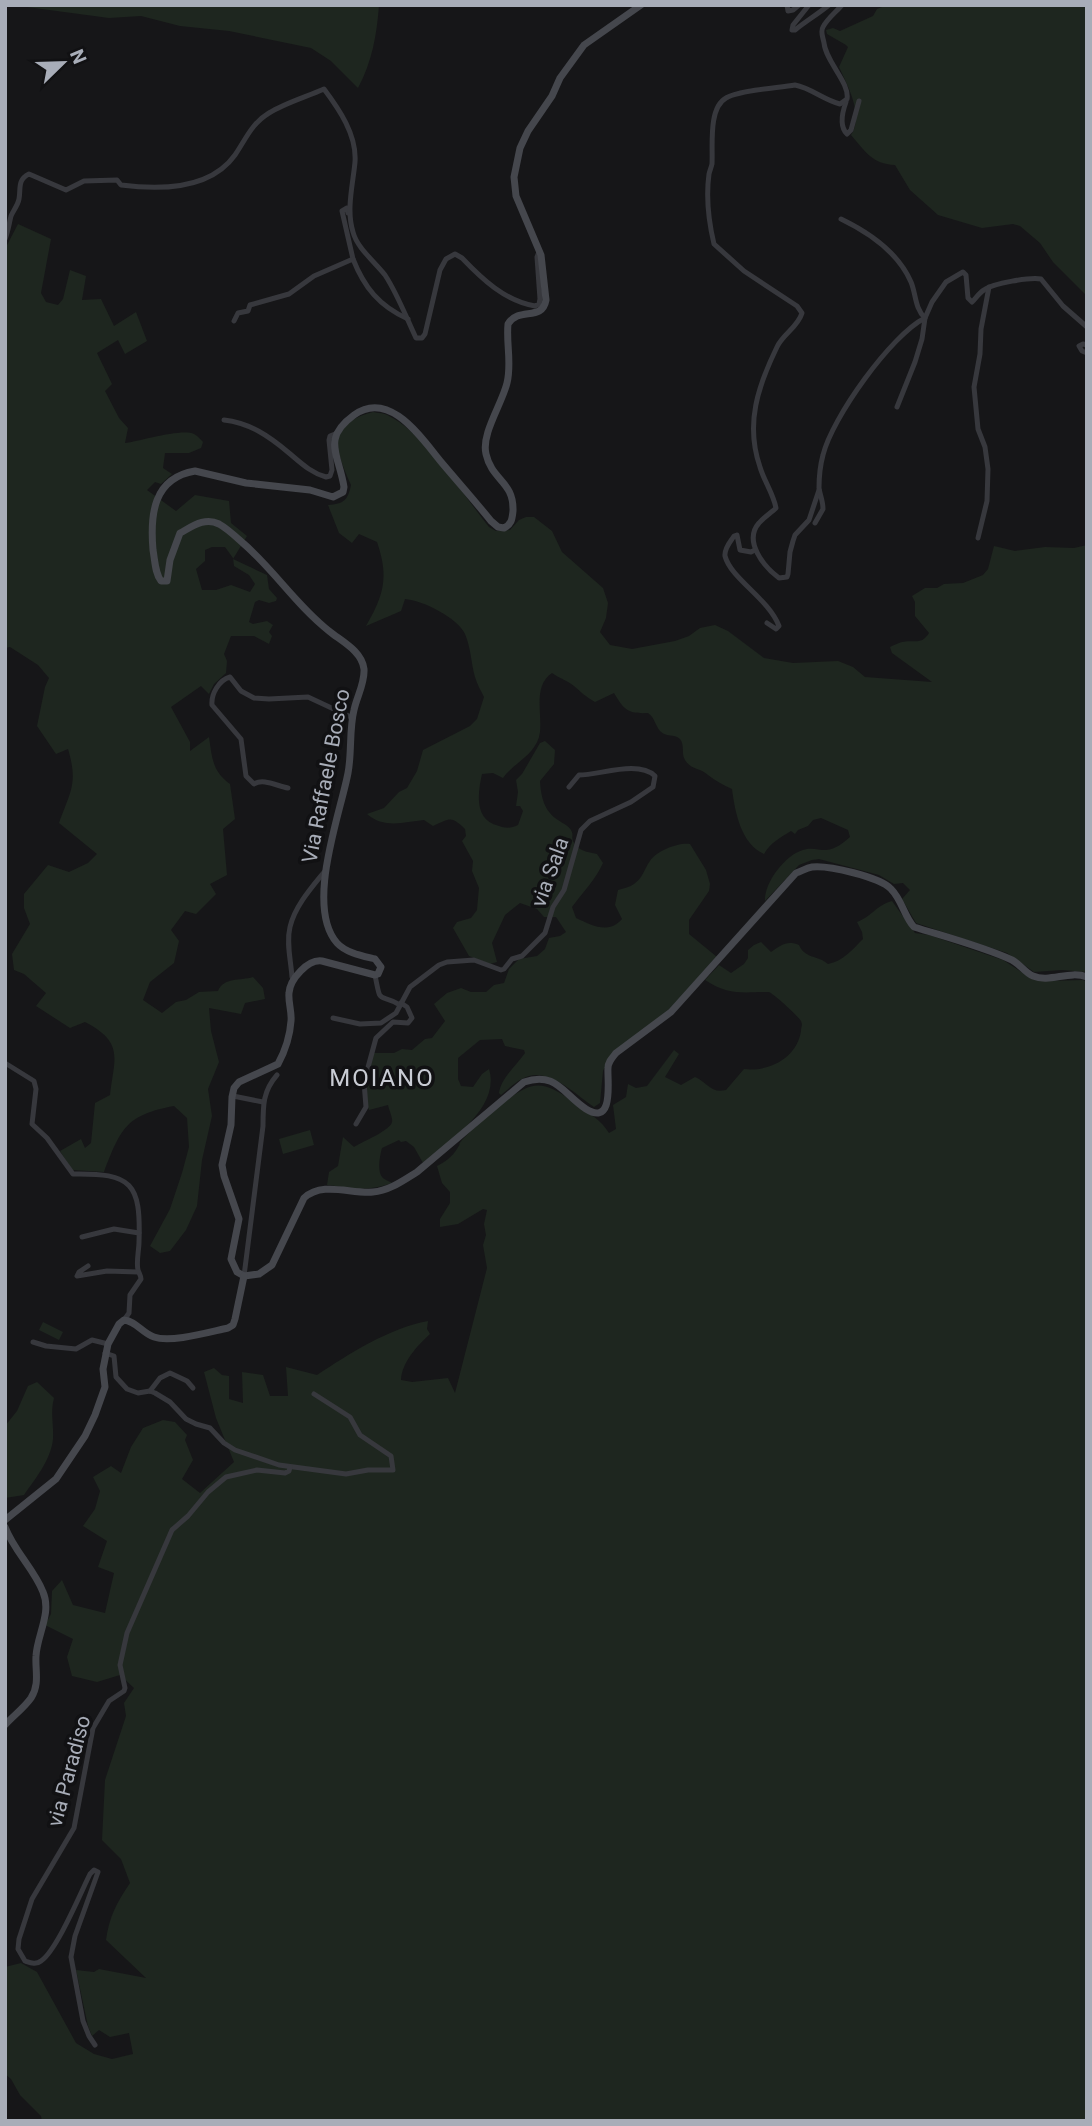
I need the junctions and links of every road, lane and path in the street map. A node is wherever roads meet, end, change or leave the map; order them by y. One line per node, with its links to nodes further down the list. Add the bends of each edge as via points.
1 (641, 5): 12 (street, via 584,45 520,148 514,177 516,196)
2 (787, 5): 3 (street, via 788,10)
3 (799, 5)
4 (809, 5): 5 (street, via 792,30)
5 (828, 5)
6 (842, 5): 7 (street, via 821,34)
7 (847, 99): 8 (street, via 842,111 842,128 847,134); 27 (street, via 839,104 795,85 739,93 723,100 712,128 709,197 714,244 803,313 777,345 755,400 754,448 776,508 754,531)
8 (859, 101)
9 (841, 219): 15 (street, via 869,233 899,263)
10 (352, 226): 11 (street, via 353,143 324,89 269,113 247,132 223,169 199,180 148,189 121,185 117,180 84,181 66,190 26,175); 13 (street, via 344,209); 16 (street)
11 (5, 239)
12 (540, 252): 16 (street, via 539,304 505,296 455,254 440,270 424,337 416,338); 23 (street, via 545,307 517,314 508,324 510,369 486,436 486,456 512,493 509,525 495,524 418,432 398,415 386,409 365,409)
13 (353, 259): 16 (street, via 361,279 384,306); 17 (street, via 314,276 289,294 250,305)
14 (989, 287): 15 (street, via 972,302 966,275 960,273 938,291); 18 (street, via 1041,279); 26 (street, via 974,387 988,469 987,501)
15 (925, 318): 21 (street, via 915,362); 24 (street, via 891,347 846,407 827,442)
16 (408, 319)
17 (234, 321)
18 (1087, 327)
19 (1087, 345): 20 (street, via 1079,346)
20 (1087, 353)
21 (897, 407)
22 (224, 421): 23 (street, via 254,427 309,470 326,477 332,470 330,436)
23 (335, 434): 29 (street, Via Raffaele Bosco, via 344,486 338,495 188,473 158,496 151,527 156,572 162,581 169,576 180,533 202,522 220,524 258,556 363,663)
24 (819, 490): 25 (street, via 823,509); 27 (street, via 809,520 795,535 787,577 771,572)
25 (815, 523)
26 (978, 538)
27 (755, 550): 28 (street, via 740,550 737,535 725,555 779,626 776,629)
28 (767, 623)
29 (353, 718): 31 (street, via 308,697 254,698 230,677 223,679 212,696 212,705 241,739 248,779 254,785 263,781); 32 (street, Via Raffaele Bosco, via 348,772)
30 (569, 786): 36 (street, via Sala, via 579,775 606,771 640,769 656,776 653,787 590,821 582,830 565,890 553,907 545,933 522,956 501,970 474,960 439,965 410,987)
31 (288, 788)
32 (325, 871): 33 (street, Via Raffaele Bosco, via 326,914 334,938 344,948 375,959 381,967); 34 (street, via 290,927)
33 (374, 975): 36 (street, via 381,998); 40 (street, via 322,961 309,963 291,984 289,1036 278,1064 239,1082)
34 (292, 977)
35 (1087, 977): 47 (street, via 1034,977 1000,955 914,927 891,889 882,883 829,868 805,869 796,873 671,1012 610,1060 609,1094 601,1111 587,1110 544,1079 524,1083 404,1181 374,1192 310,1192 272,1265 259,1275)
36 (401, 1004): 37 (street, via 381,1023); 42 (street, via 412,1018 408,1023 393,1022 376,1038 364,1082 366,1108)
37 (333, 1018)
38 (5, 1063): 43 (street, via 34,1081 32,1124 73,1174 108,1175 130,1185 138,1200)
39 (277, 1075): 41 (street)
40 (233, 1096): 41 (street); 47 (street, via 222,1165 239,1225 231,1259)
41 (263, 1102): 47 (street)
42 (356, 1124)
43 (139, 1233): 44 (street, via 114,1229); 46 (street)
44 (82, 1237)
45 (88, 1266): 46 (street, via 78,1276)
46 (138, 1272): 48 (street, via 141,1279 130,1295)
47 (244, 1276): 48 (street, via 235,1320 228,1328 168,1339 151,1336)
48 (124, 1320): 50 (street)
49 (33, 1342): 50 (street, via 76,1349 92,1340)
50 (108, 1344): 51 (street)
51 (105, 1353): 53 (street, via 114,1356 116,1377 127,1389 143,1394); 56 (street, via 105,1387 85,1436 56,1479)
52 (193, 1388): 53 (street, via 170,1373)
53 (150, 1391): 55 (street, via 170,1402 186,1419 210,1428 230,1448)
54 (314, 1394): 55 (street, via 350,1417 360,1435 391,1455 393,1470 346,1474)
55 (290, 1467): 59 (street, via Paradiso, via 285,1473 257,1470 226,1477 172,1530 127,1633 120,1665 124,1691 109,1701 93,1728 74,1828 30,1904 18,1949 25,1961 36,1964 55,1943 90,1874 98,1872 71,1957 83,2021)
56 (5, 1520)
57 (5, 1527): 58 (street, via 43,1590 46,1611 36,1652 34,1691)
58 (5, 1725)
59 (95, 2045)

